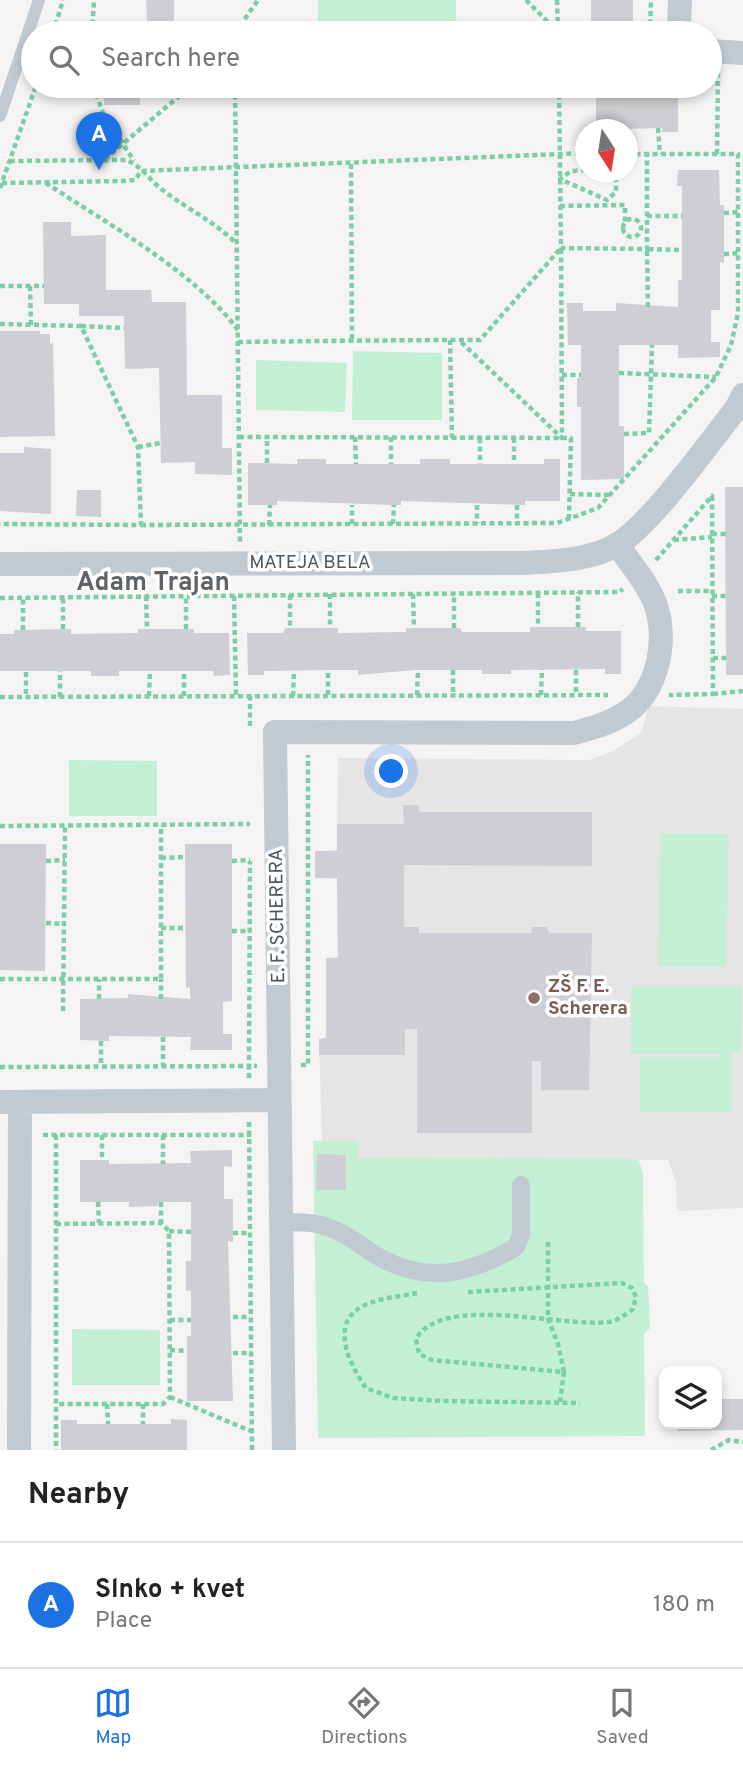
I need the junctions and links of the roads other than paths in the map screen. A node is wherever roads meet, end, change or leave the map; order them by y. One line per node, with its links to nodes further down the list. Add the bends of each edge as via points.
1 (39, 0): 3 (lane)
2 (680, 0): 4 (street)
3 (32, 21)
4 (679, 21)
5 (722, 52): 6 (street)
6 (743, 53)
7 (21, 54): 8 (lane)
8 (0, 116)
9 (743, 395): 10 (street, MATEJA BELA, via 736,410 642,522)
10 (617, 544): 11 (street, MATEJA BELA, via 561,561); 12 (street, E. F. SCHERERA, via 655,601 662,631 660,656 645,695 627,713 574,733 275,733)
11 (0, 564)
12 (279, 1100): 13 (street); 15 (street, E. F. SCHERERA)
13 (10, 1102): 16 (street, via 20,1135)
14 (521, 1185): 15 (street, via 522,1234 516,1247 466,1272 408,1269 321,1224)
15 (281, 1222): 17 (street, E. F. SCHERERA)
16 (19, 1450)
17 (284, 1450)

